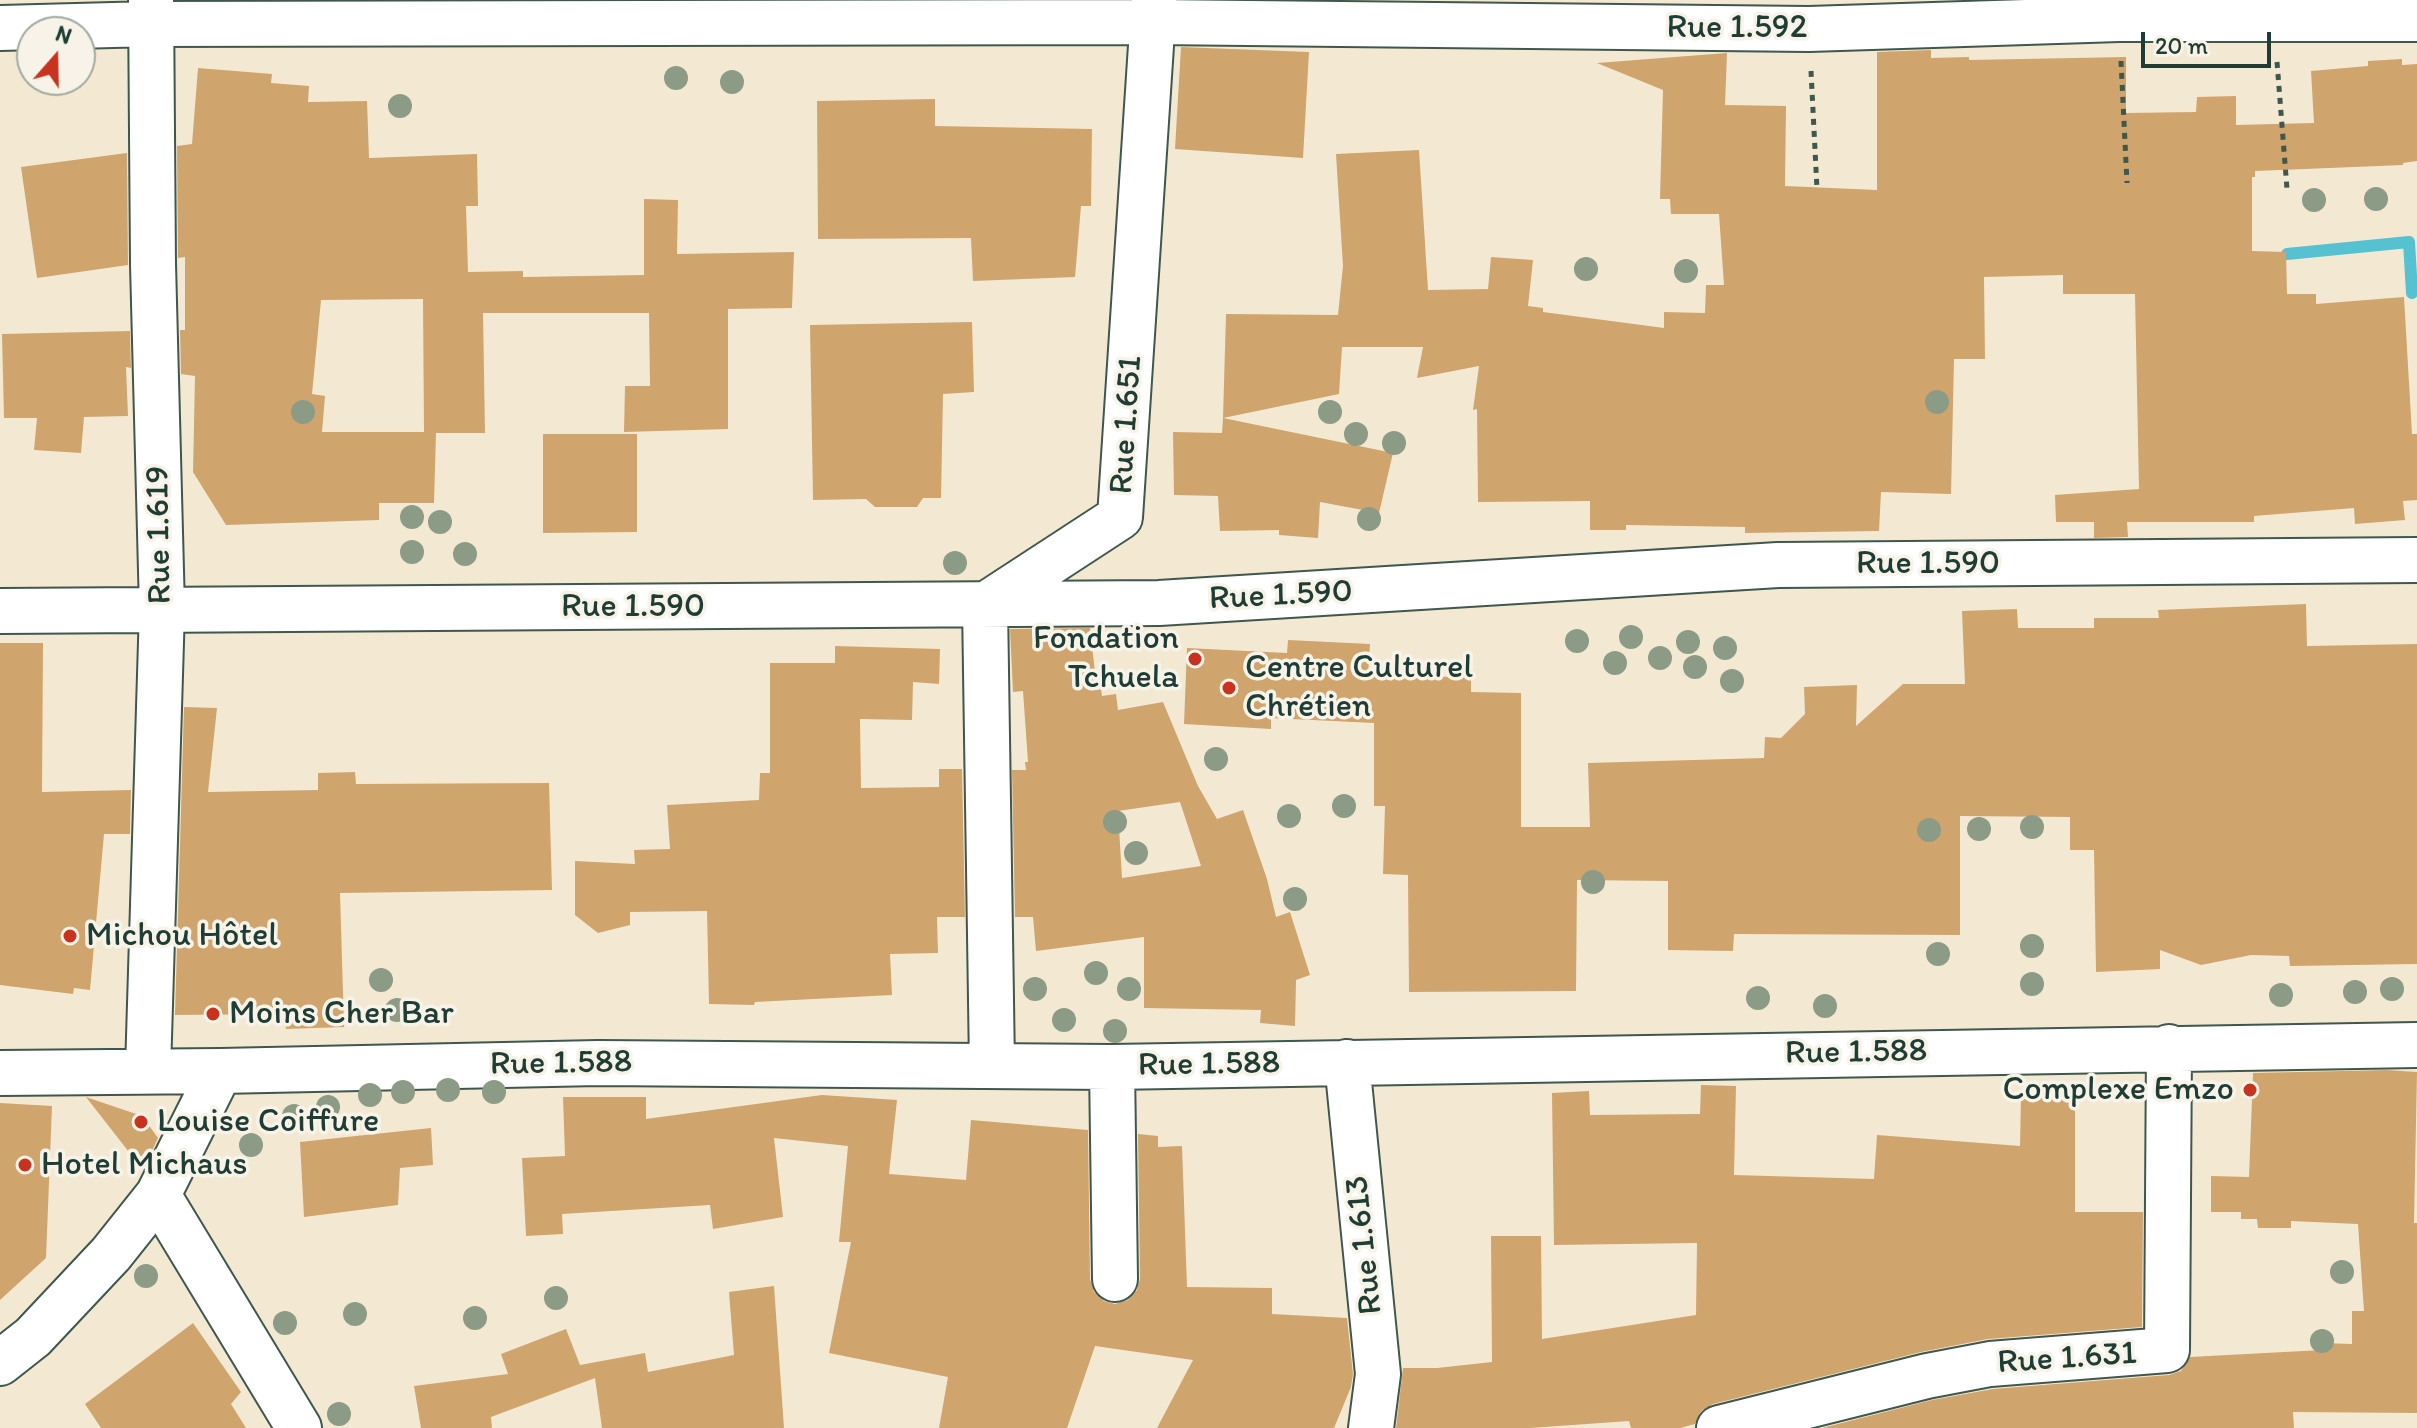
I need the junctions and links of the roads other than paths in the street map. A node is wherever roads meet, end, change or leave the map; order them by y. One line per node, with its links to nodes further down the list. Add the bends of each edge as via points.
1 (1154, 11): 2 (street, Rue 1.592); 3 (street, Rue 1.592, via 1809,29 2119,19); 6 (street, Rue 1.651, via 1120,517)
2 (151, 12): 4 (street, Rue 1.592); 7 (street, Rue 1.619)
3 (2417, 19)
4 (0, 28)
5 (2417, 560): 6 (street, Rue 1.590, via 1778,565 1159,603)
6 (985, 605): 7 (street, Rue 1.590); 12 (street)
7 (162, 609): 8 (street, Rue 1.590); 14 (street, Rue 1.619)
8 (0, 611)
9 (2417, 1045): 10 (street, Rue 1.588)
10 (2169, 1047): 11 (street, Rue 1.588); 22 (street, Rue 1.631, via 2167,1350 1990,1364)
11 (1347, 1062): 13 (street, Rue 1.588); 21 (street, Rue 1.613, via 1378,1374)
12 (992, 1066): 13 (street, Rue 1.588); 15 (street, Rue 1.588, via 598,1063)
13 (1112, 1067): 18 (street)
14 (148, 1070): 15 (street, Rue 1.588); 16 (street, Rue 1.588)
15 (220, 1071): 17 (street)
16 (0, 1073)
17 (158, 1195): 19 (street, via 33,1337); 20 (street)
18 (1115, 1279)
19 (0, 1363)
20 (299, 1428)
21 (1371, 1428)
22 (1719, 1428)

